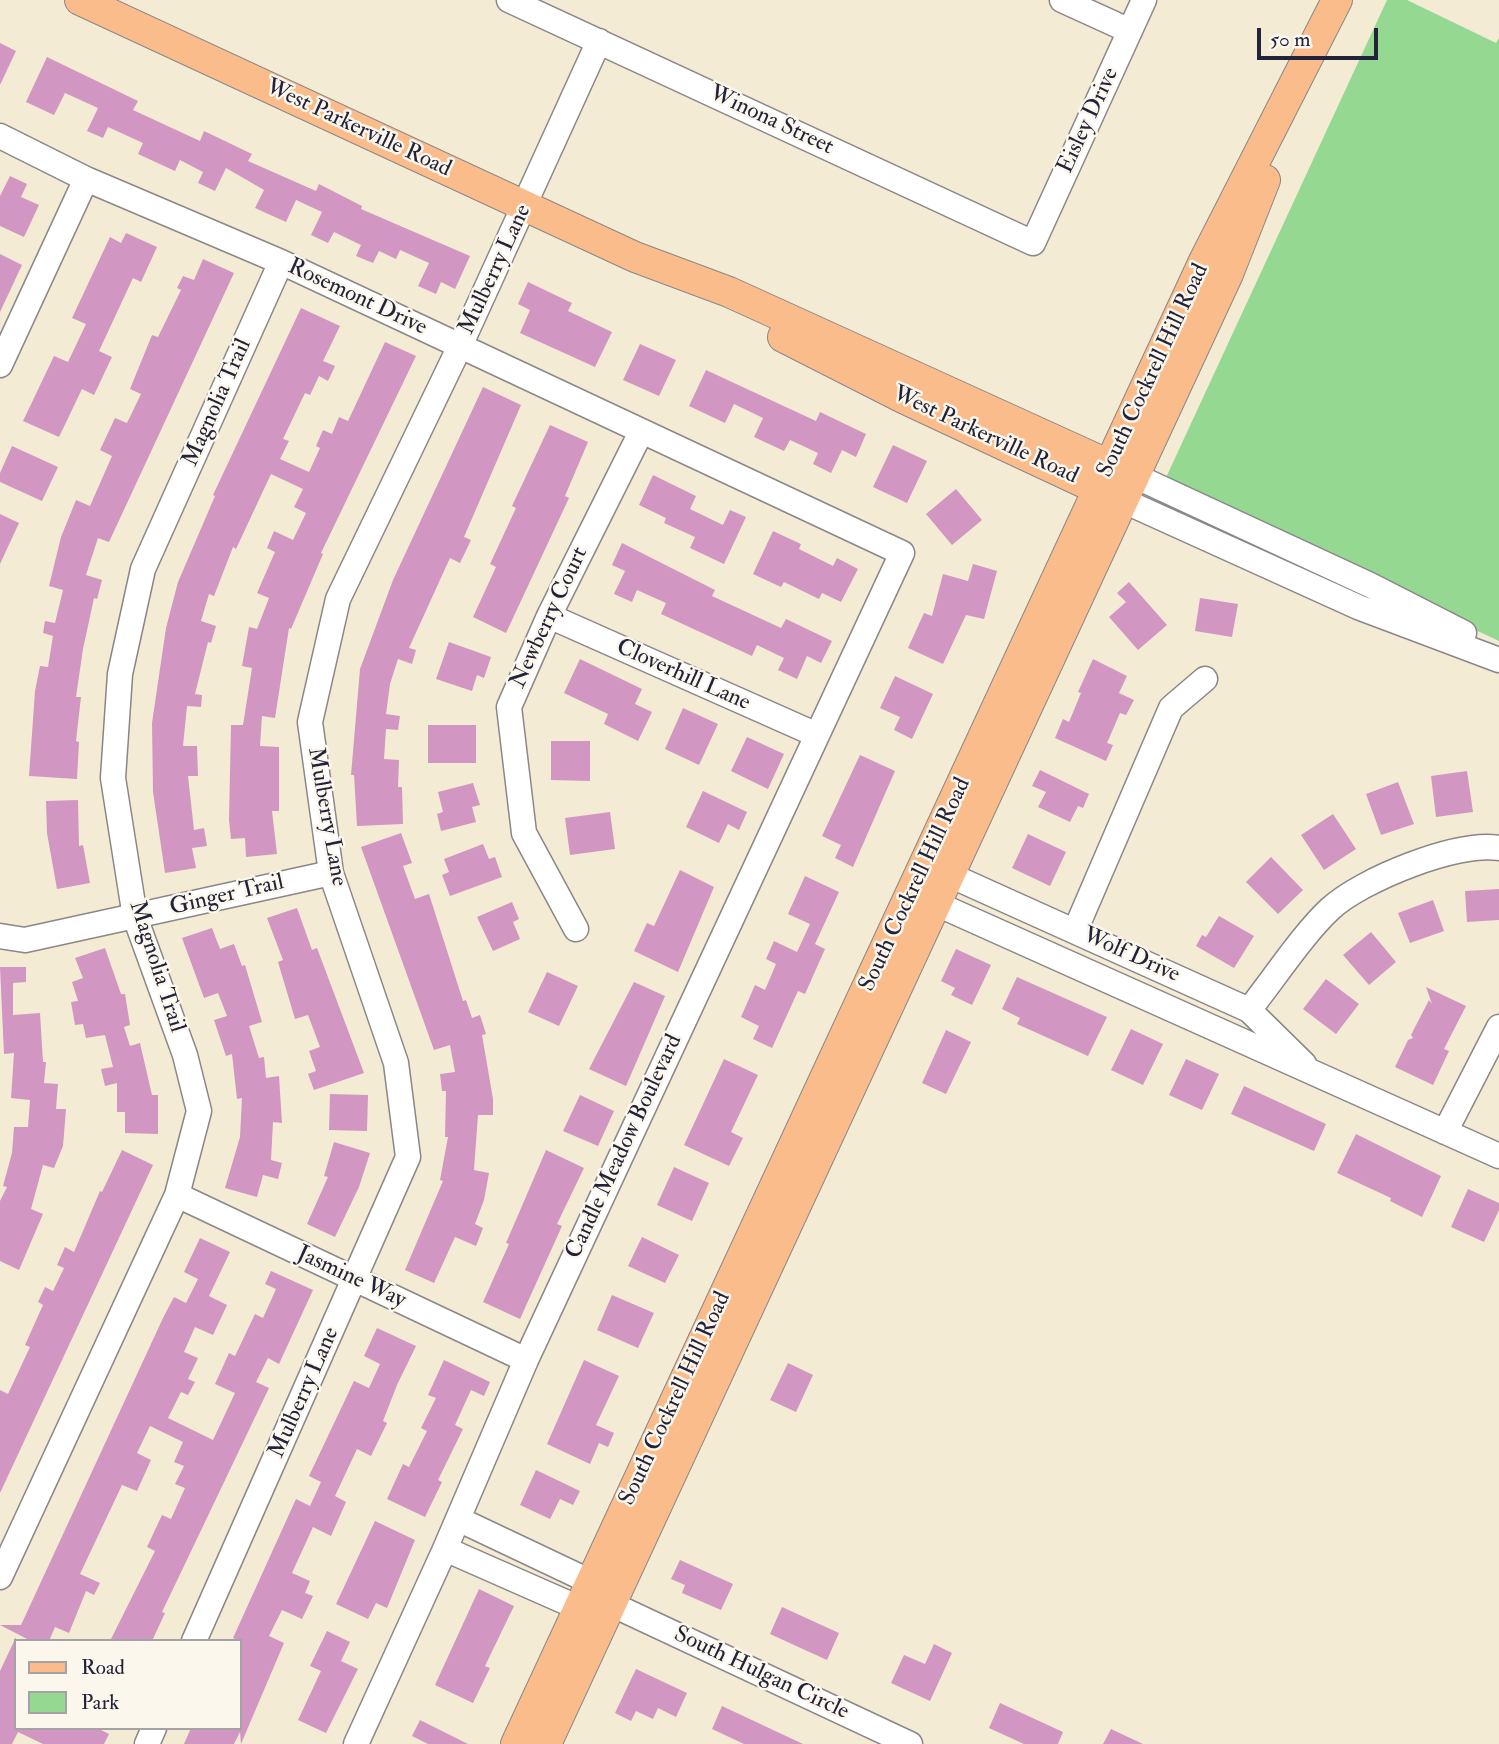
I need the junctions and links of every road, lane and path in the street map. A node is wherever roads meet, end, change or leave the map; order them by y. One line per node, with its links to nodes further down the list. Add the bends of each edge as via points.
1 (80, 0): 10 (main road, West Parkerville Road)
2 (509, 0): 7 (street, Winona Street)
3 (1062, 0): 6 (street)
4 (1144, 0): 6 (street, Eisley Drive)
5 (1337, 0): 16 (main road, South Cockrell Hill Road, via 1204,261)
6 (1130, 31): 11 (street, Eisley Drive)
7 (599, 41): 10 (street, Mulberry Lane); 11 (street, Winona Street)
8 (0, 136): 9 (street, Rosemont Drive)
9 (86, 179): 12 (street, Rosemont Drive); 14 (street)
10 (525, 206): 13 (street, Mulberry Lane); 16 (main road, West Parkerville Road, via 635,257 903,398)
11 (1033, 243)
12 (281, 262): 13 (street, Rosemont Drive); 27 (street, Magnolia Trail, via 143,569 120,674 113,778)
13 (460, 346): 15 (street, Rosemont Drive); 25 (street, Mulberry Lane, via 338,599 310,722)
14 (1, 362)
15 (641, 432): 17 (street, Rosemont Drive); 18 (street, Newberry Court)
16 (1117, 483): 19 (street, West Parkerville Road, via 1370,585); 20 (street, West Parkerville Road, via 1358,607); 24 (main road, South Cockrell Hill Road)
17 (902, 553): 22 (street, Candle Meadow Boulevard)
18 (549, 616): 22 (street, Cloverhill Lane); 28 (street, Newberry Court, via 509,707 524,833)
19 (1499, 650)
20 (1499, 660)
21 (1205, 679): 29 (street, via 1171,708)
22 (817, 735): 39 (street, Candle Meadow Boulevard)
23 (1499, 848): 31 (street, via 1453,853 1408,867 1331,909)
24 (938, 870): 26 (main road, South Cockrell Hill Road); 29 (street, Wolf Drive)
25 (331, 873): 27 (street, Ginger Trail); 38 (street, Mulberry Lane, via 396,1063 408,1157)
26 (924, 898): 33 (street, Wolf Drive); 37 (main road, South Cockrell Hill Road)
27 (135, 917): 30 (street, Ginger Trail, via 25,940); 36 (street, Magnolia Trail, via 185,1055 199,1111)
28 (576, 929)
29 (1075, 931): 31 (street, Wolf Drive)
30 (0, 936)
31 (1249, 1010): 33 (street, Wolf Drive)
32 (1499, 1027): 34 (street)
33 (1317, 1076): 34 (street, Wolf Drive)
34 (1445, 1132): 35 (street, Wolf Drive)
35 (1499, 1156)
36 (177, 1195): 38 (street, Jasmine Way); 42 (street, Magnolia Trail)
37 (775, 1218): 43 (main road, South Cockrell Hill Road); 44 (main road, South Cockrell Hill Road)
38 (356, 1280): 39 (street, Jasmine Way); 45 (street, Mulberry Lane)
39 (526, 1360): 40 (street, Candle Meadow Boulevard)
40 (458, 1519): 41 (street, Candle Meadow Boulevard); 43 (street)
41 (445, 1549): 43 (street); 46 (street, Candle Meadow Boulevard)
42 (0, 1577)
43 (585, 1595): 44 (street); 47 (main road, South Cockrell Hill Road)
44 (611, 1604): 48 (main road, South Cockrell Hill Road); 49 (street, South Hulgan Circle)
45 (195, 1639)
46 (356, 1744)
47 (516, 1744)
48 (547, 1744)
49 (910, 1744)

